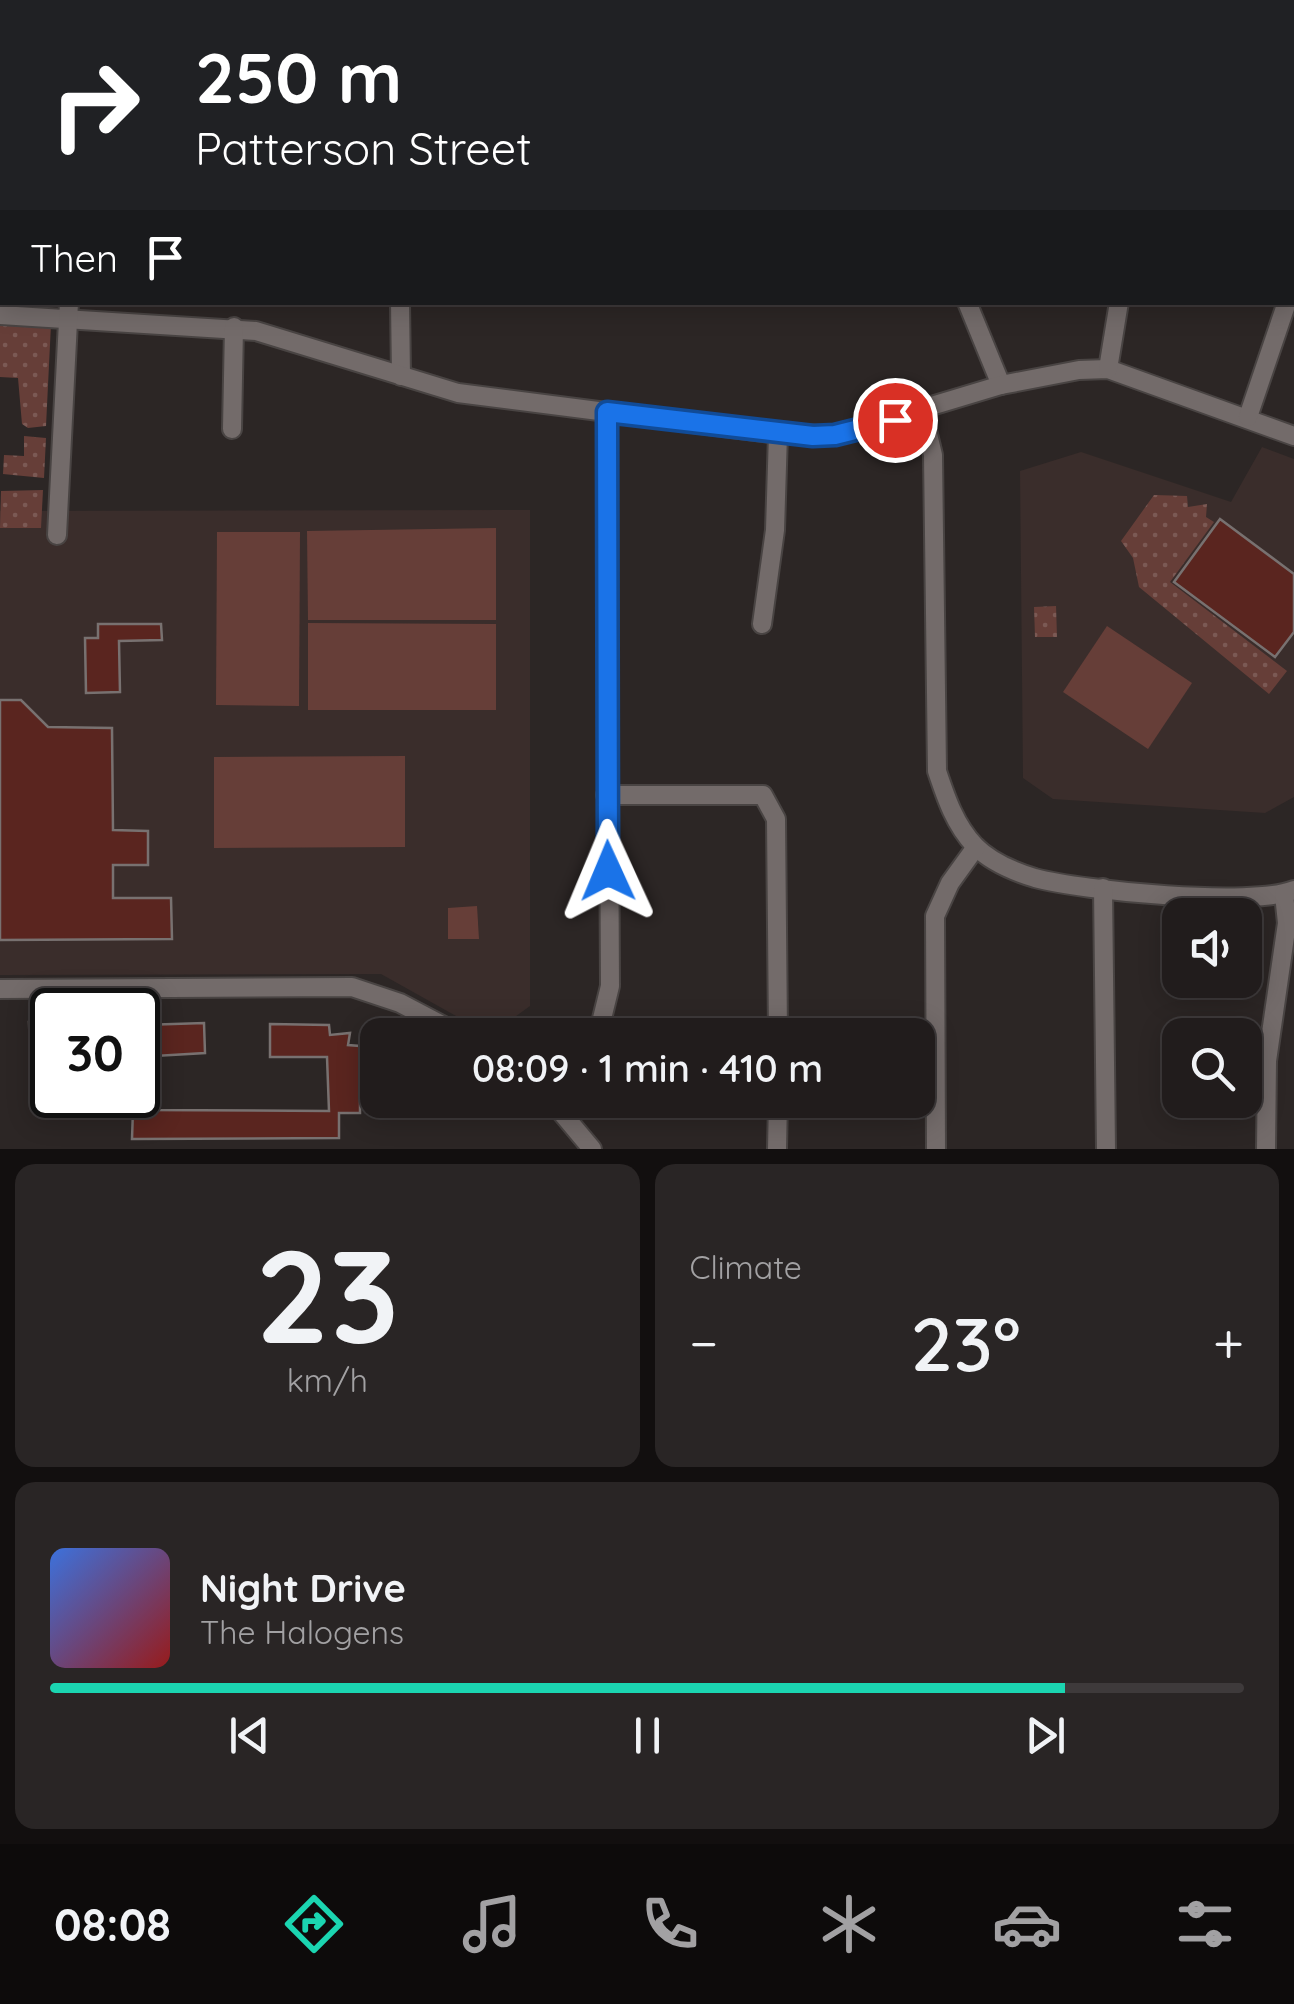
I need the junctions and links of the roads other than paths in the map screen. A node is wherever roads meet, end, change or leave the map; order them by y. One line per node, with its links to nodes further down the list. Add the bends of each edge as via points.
1 (400, 305): 9 (street)
2 (967, 305): 10 (street)
3 (1119, 305): 8 (street)
4 (1286, 305): 13 (street)
5 (68, 311): 6 (street); 7 (street); 17 (street)
6 (0, 314)
7 (234, 328): 9 (street); 14 (street)
8 (1108, 369): 10 (street); 13 (street)
9 (401, 376): 12 (street, via 488,398)
10 (1000, 385): 11 (street)
11 (922, 409): 15 (street, via 835,435); 20 (street, via 932,455 938,771 949,808)
12 (607, 412): 15 (street); 19 (street)
13 (1248, 417): 16 (street)
14 (232, 429)
15 (778, 434): 18 (street, via 775,530)
16 (1294, 436)
17 (56, 536)
18 (762, 624)
19 (606, 794): 25 (street, via 610,986); 26 (street, via 763,795 772,804)
20 (976, 847): 21 (street, via 1038,879); 31 (street, via 935,916)
21 (1104, 888): 22 (street, via 1244,897); 32 (street)
22 (1289, 892): 33 (street, via 1267,1062)
23 (0, 989): 24 (street, via 352,987)
24 (430, 1018)
25 (602, 1018)
26 (778, 1018)
27 (565, 1118): 29 (street)
28 (777, 1118): 30 (street)
29 (592, 1149)
30 (776, 1149)
31 (936, 1149)
32 (1106, 1149)
33 (1266, 1149)

